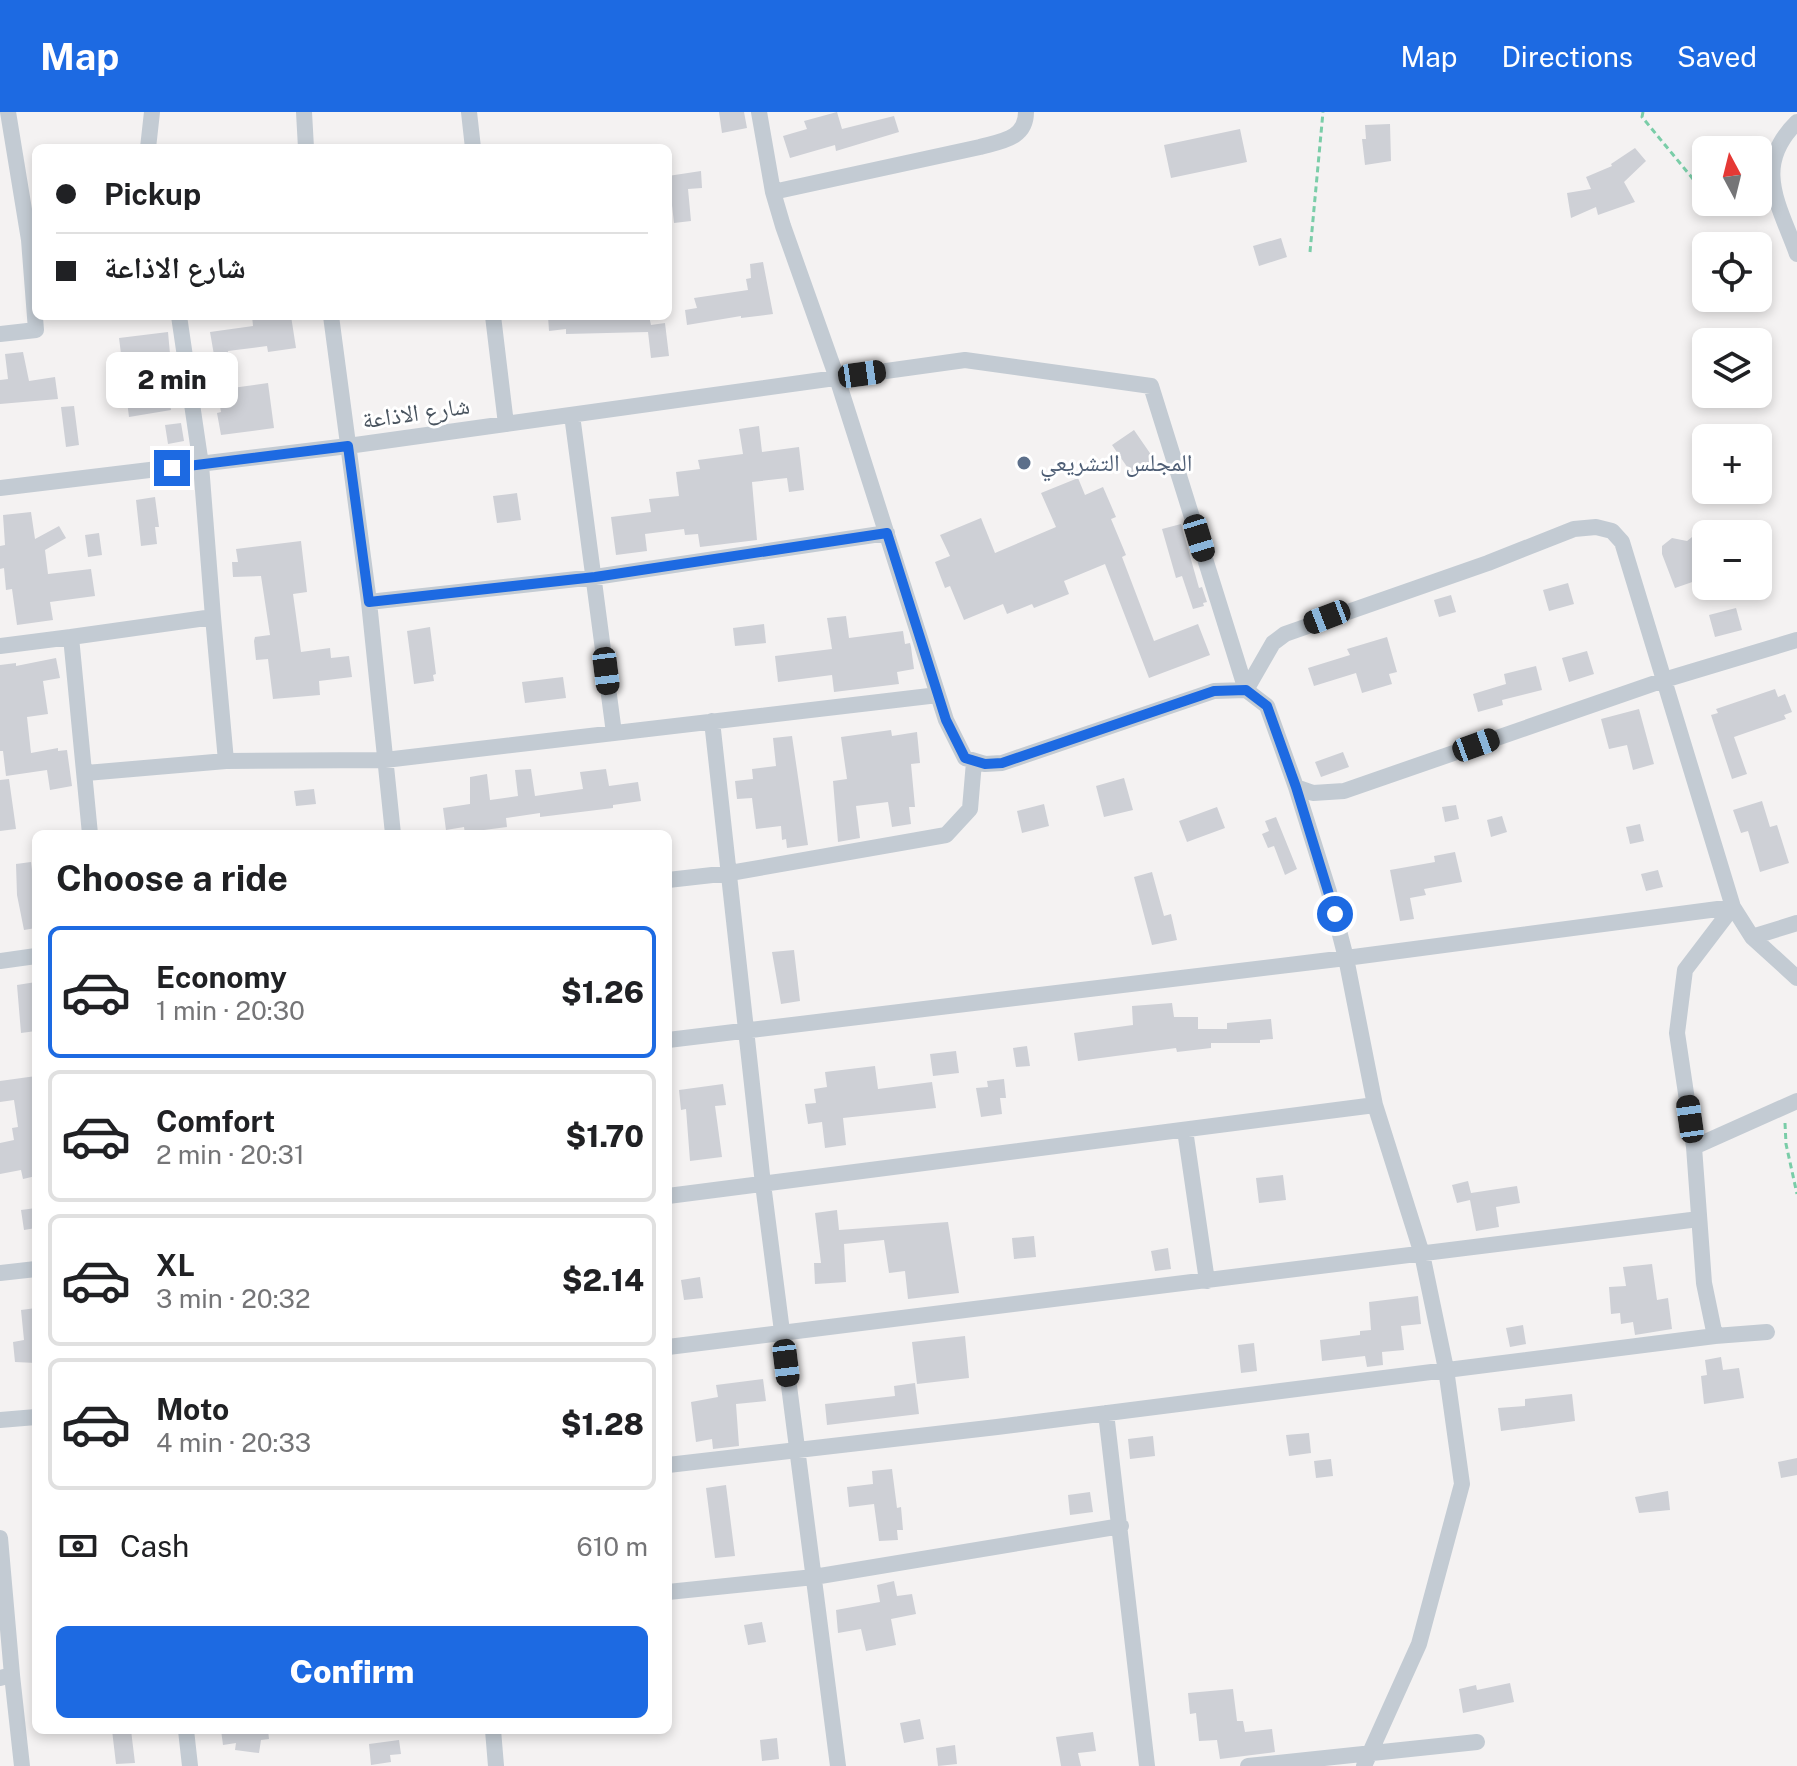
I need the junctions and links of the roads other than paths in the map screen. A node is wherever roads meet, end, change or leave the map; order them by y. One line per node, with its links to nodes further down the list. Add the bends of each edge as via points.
1 (8, 112): 12 (street)
2 (152, 112): 8 (street)
3 (304, 112): 9 (street)
4 (469, 112): 10 (street)
5 (759, 112): 11 (street)
6 (1026, 112): 11 (street, via 1026,123 1011,138)
7 (1797, 122): 13 (street, via 1778,144 1770,181)
8 (148, 144)
9 (306, 144)
10 (473, 144)
11 (773, 192): 19 (street)
12 (32, 239)
13 (1797, 254)
14 (36, 320): 18 (street, via 36,330)
15 (180, 320): 23 (street)
16 (332, 320): 22 (street)
17 (493, 320): 21 (street)
18 (0, 334)
19 (837, 378): 20 (street, شارع الاذاعة); 25 (street); 33 (street, شارع الاذاعة, via 965,360 1151,386)
20 (572, 415): 21 (street, شارع الاذاعة); 26 (street)
21 (506, 424): 22 (street, شارع الاذاعة)
22 (348, 446): 23 (street, شارع الاذاعة); 27 (street)
23 (201, 465): 24 (street, شارع الاذاعة); 28 (street)
24 (0, 488)
25 (887, 533): 26 (street); 34 (street)
26 (595, 577): 27 (street); 36 (street)
27 (369, 602): 37 (street)
28 (213, 617): 29 (street); 38 (street)
29 (71, 637): 31 (street); 40 (street)
30 (1797, 640): 32 (street)
31 (0, 646)
32 (1664, 680): 33 (street, via 1622,542 1612,531 1596,527 1574,529 1285,634 1273,643); 41 (street, via 1344,791 1313,793); 46 (street)
33 (1246, 690): 39 (street, via 1214,691 1002,763); 41 (street, via 1267,706)
34 (938, 695): 35 (street); 39 (street, via 960,751)
35 (712, 721): 36 (street); 44 (street)
36 (614, 733): 37 (street)
37 (385, 760): 38 (street); 43 (street)
38 (226, 761): 40 (street)
39 (974, 762): 44 (street, via 970,809 946,835)
40 (86, 773): 42 (street)
41 (1296, 787): 50 (street)
42 (90, 830)
43 (393, 830)
44 (730, 873): 45 (street); 53 (street)
45 (672, 880)
46 (1733, 907): 48 (street); 50 (street); 58 (street, via 1685,970 1677,1033)
47 (1797, 923): 48 (street)
48 (1752, 937): 52 (street)
49 (32, 957): 51 (street)
50 (1346, 958): 53 (street); 56 (street)
51 (0, 961)
52 (1797, 978)
53 (747, 1031): 54 (street); 59 (street)
54 (672, 1040)
55 (1790, 1104): 58 (street)
56 (1375, 1105): 57 (street); 62 (street)
57 (1185, 1130): 59 (street); 65 (street)
58 (1694, 1147): 61 (street)
59 (763, 1184): 60 (street); 67 (street)
60 (672, 1195)
61 (1699, 1219): 62 (street); 68 (street)
62 (1422, 1254): 65 (street); 70 (street)
63 (32, 1269): 64 (street)
64 (0, 1273)
65 (1207, 1281): 67 (street)
66 (1767, 1332): 68 (street)
67 (783, 1333): 69 (street); 74 (street)
68 (1715, 1336): 70 (street)
69 (672, 1347)
70 (1446, 1369): 71 (street); 84 (street, via 1462,1484 1419,1644)
71 (1106, 1413): 74 (street); 76 (street)
72 (32, 1417): 73 (street)
73 (0, 1420)
74 (798, 1452): 75 (street); 78 (street)
75 (672, 1465)
76 (1121, 1526): 78 (street); 89 (street)
77 (0, 1538): 80 (street)
78 (814, 1577): 79 (street); 88 (street)
79 (672, 1592)
80 (6, 1676): 85 (street)
81 (186, 1734): 86 (street)
82 (493, 1734): 87 (street)
83 (1477, 1742): 84 (street)
84 (1367, 1759): 90 (street)
85 (22, 1766)
86 (190, 1766)
87 (496, 1766)
88 (838, 1766)
89 (1147, 1766)
90 (1248, 1766)

